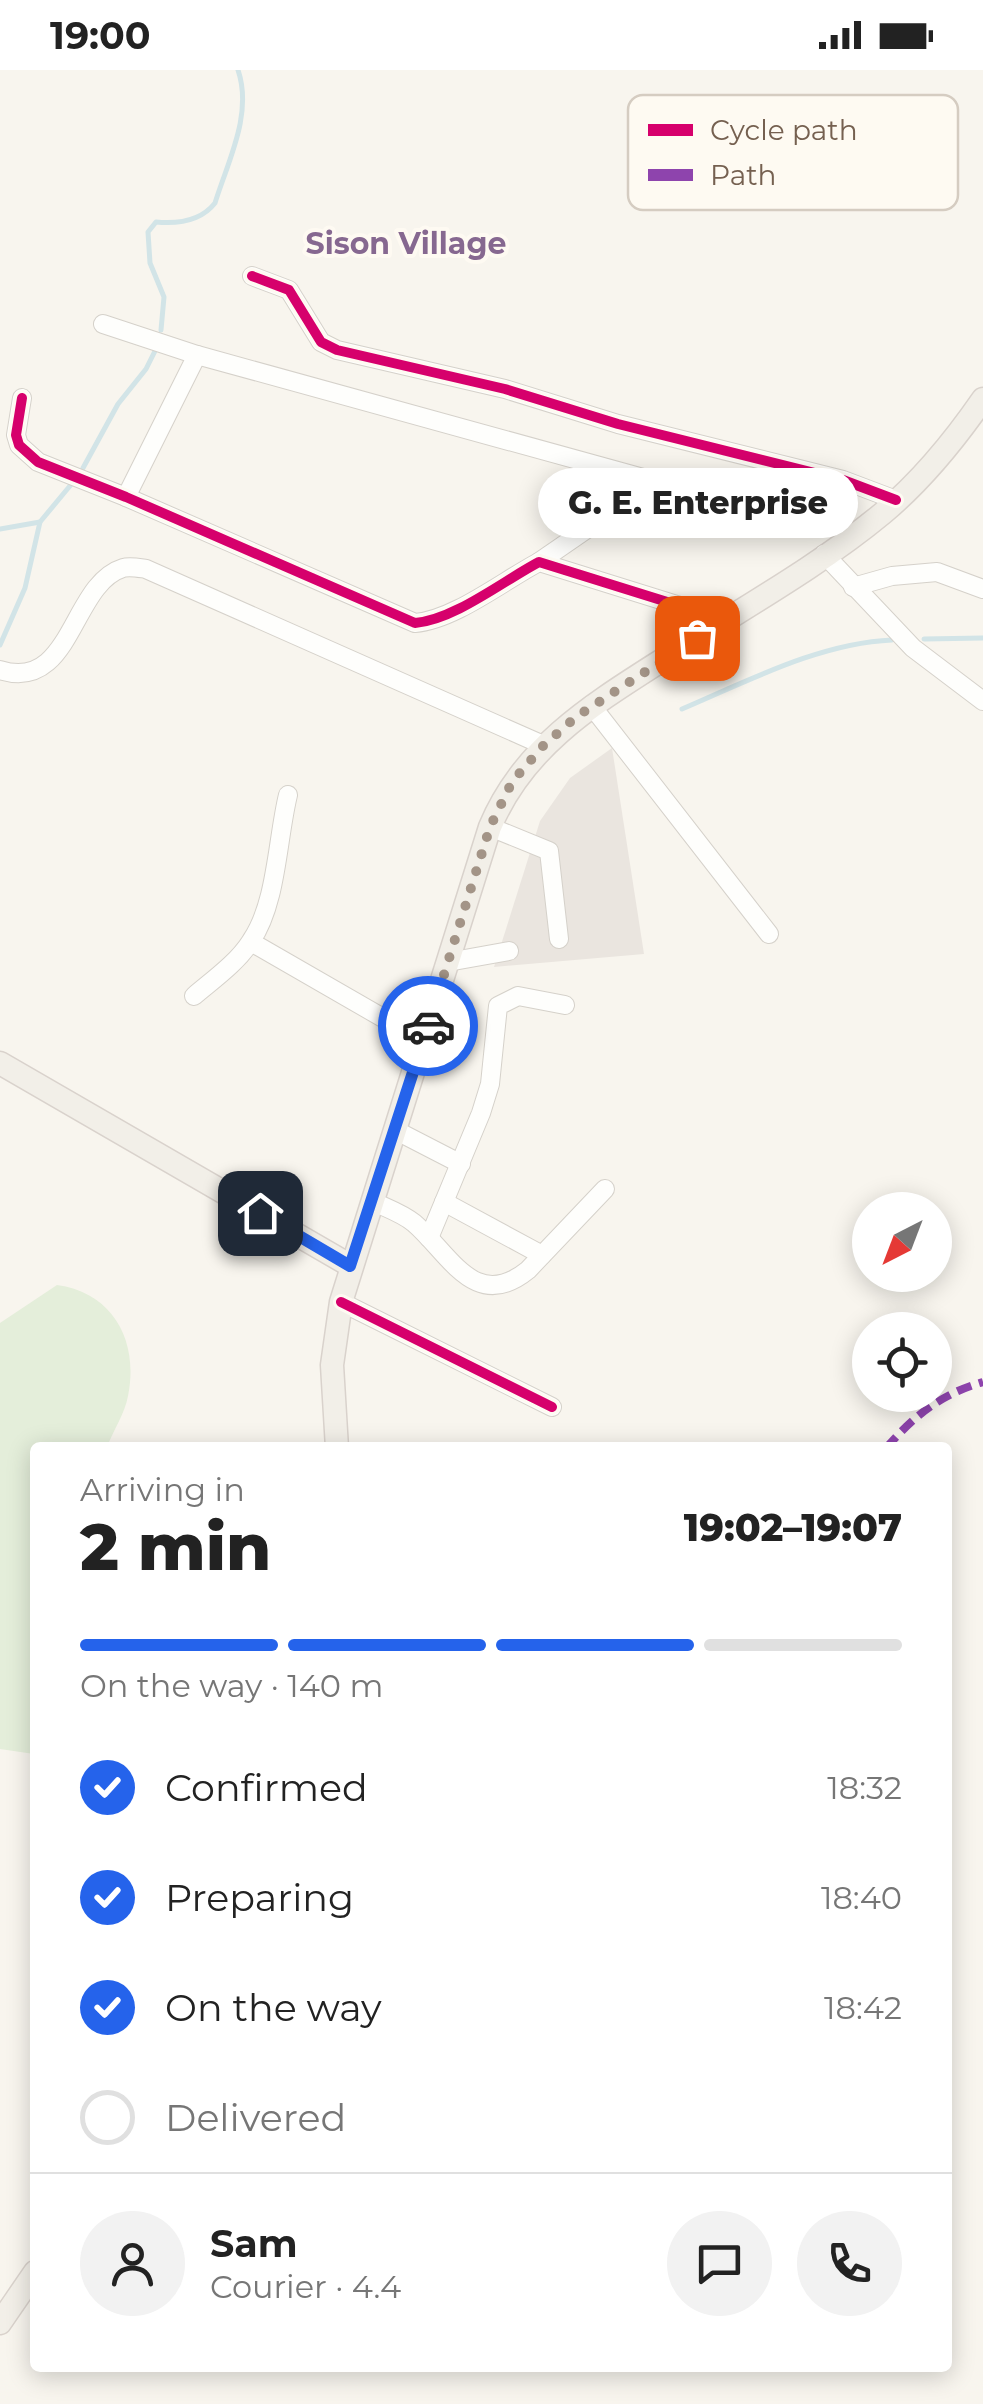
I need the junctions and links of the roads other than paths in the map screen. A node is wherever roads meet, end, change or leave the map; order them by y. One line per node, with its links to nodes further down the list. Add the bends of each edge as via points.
1 (252, 276): 6 (street, via 289,290 321,342 337,350)
2 (103, 324): 3 (street)
3 (197, 355): 7 (street); 8 (street)
4 (22, 398): 8 (street, via 16,434 25,454)
5 (983, 399): 9 (main road)
6 (768, 462): 7 (street, via 783,496 782,516); 9 (street)
7 (658, 480): 11 (street)
8 (126, 496): 11 (street, via 415,623 448,614)
9 (896, 500): 10 (main road)
10 (824, 554): 12 (street); 14 (main road)
11 (538, 562): 14 (street)
12 (854, 586): 13 (street, via 937,572); 16 (street, via 914,648)
13 (983, 589)
14 (725, 620): 17 (main road)
15 (0, 670): 18 (street, via 30,673 48,662 108,576 126,566 146,569)
16 (983, 700)
17 (591, 705): 18 (main road); 21 (street)
18 (543, 746): 20 (main road, via 512,782)
19 (288, 795): 23 (street, via 268,904)
20 (490, 827): 22 (street, via 550,851); 25 (main road)
21 (769, 934)
22 (559, 939)
23 (251, 942): 26 (street); 28 (street)
24 (509, 951): 25 (street)
25 (448, 962): 28 (main road)
26 (194, 996)
27 (565, 1005): 31 (street, via 518,996 498,1006 490,1084)
28 (423, 1041): 30 (main road)
29 (0, 1063): 37 (main road)
30 (395, 1130): 31 (street); 33 (main road)
31 (461, 1164): 34 (street)
32 (604, 1189): 36 (street)
33 (372, 1202): 35 (street, via 402,1215); 37 (main road)
34 (444, 1202): 35 (street); 36 (street)
35 (428, 1238): 36 (street, via 485,1286 514,1282)
36 (542, 1255)
37 (350, 1266): 38 (main road)
38 (341, 1302): 39 (street); 40 (main road, via 332,1365)
39 (552, 1407)
40 (337, 1442)
41 (30, 2279): 42 (main road)
42 (0, 2323)

